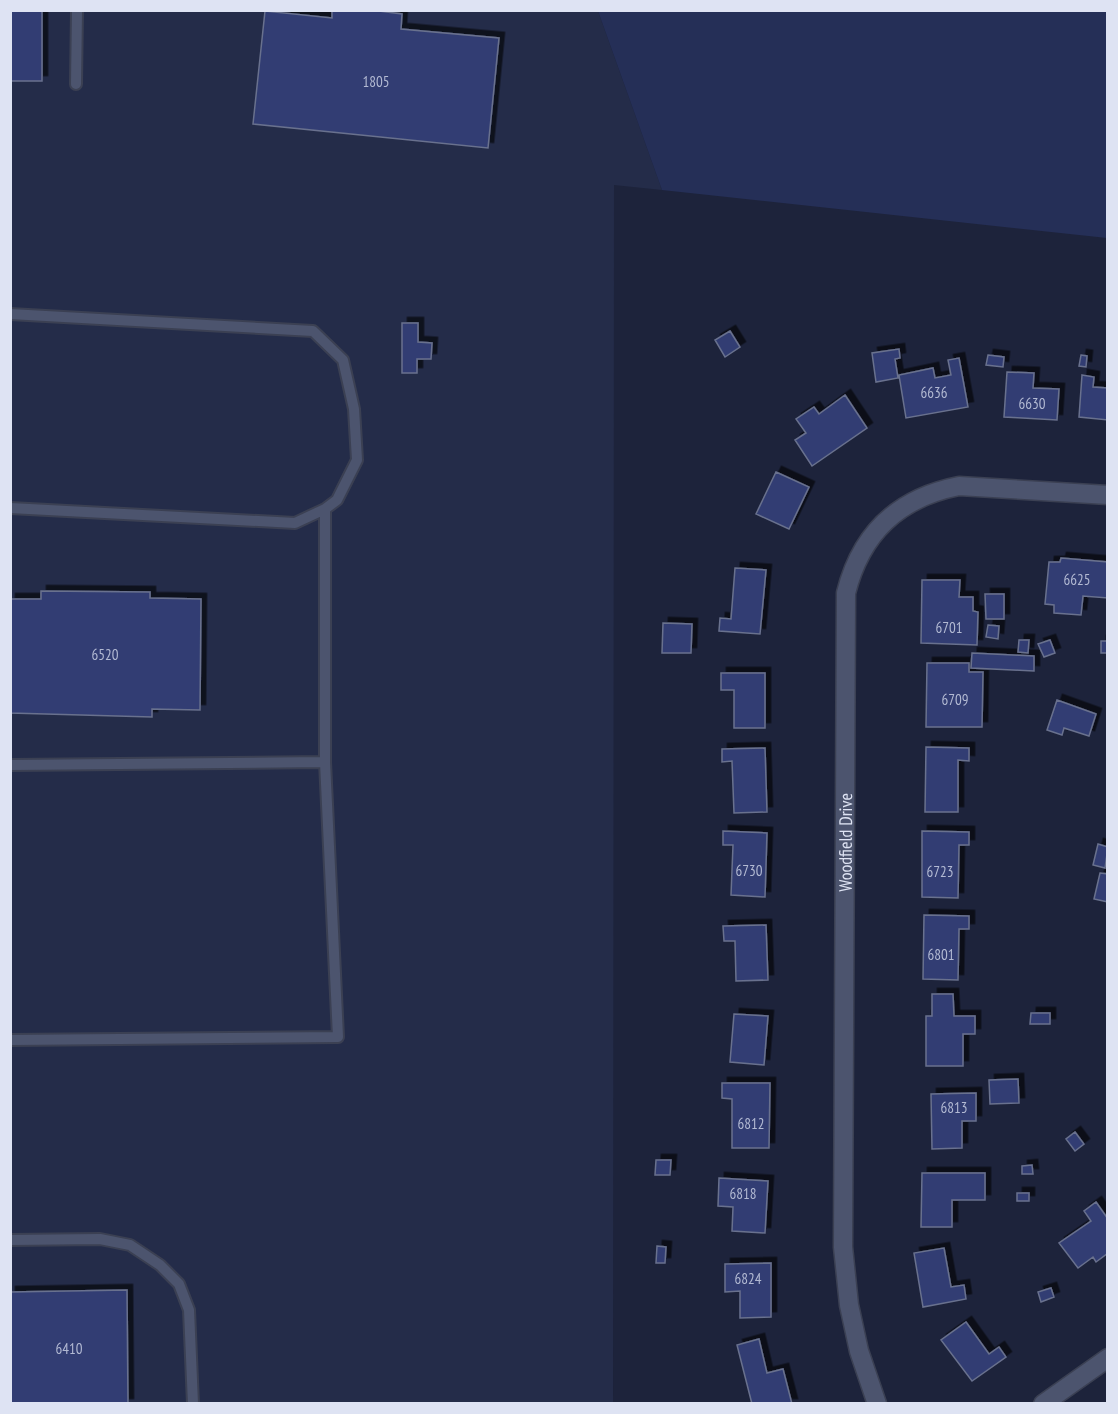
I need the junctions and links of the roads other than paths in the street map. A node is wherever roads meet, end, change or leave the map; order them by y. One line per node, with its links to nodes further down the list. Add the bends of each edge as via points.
1 (77, 10): 2 (lane)
2 (76, 84)
3 (10, 314): 6 (lane, via 313,331 343,360 354,409 357,460 337,500)
4 (1107, 495): 13 (street, Woodfield Drive, via 959,486 942,490 885,520 862,550 846,593 843,1247 859,1351)
5 (10, 508): 6 (lane, via 295,523)
6 (325, 509): 7 (lane)
7 (325, 762): 8 (lane); 9 (lane, via 338,1037)
8 (10, 765)
9 (10, 1040)
10 (10, 1240): 12 (lane, via 100,1239 130,1245 160,1265 179,1284 189,1310)
11 (1107, 1358): 14 (street)
12 (193, 1404)
13 (878, 1404)
14 (1043, 1404)

